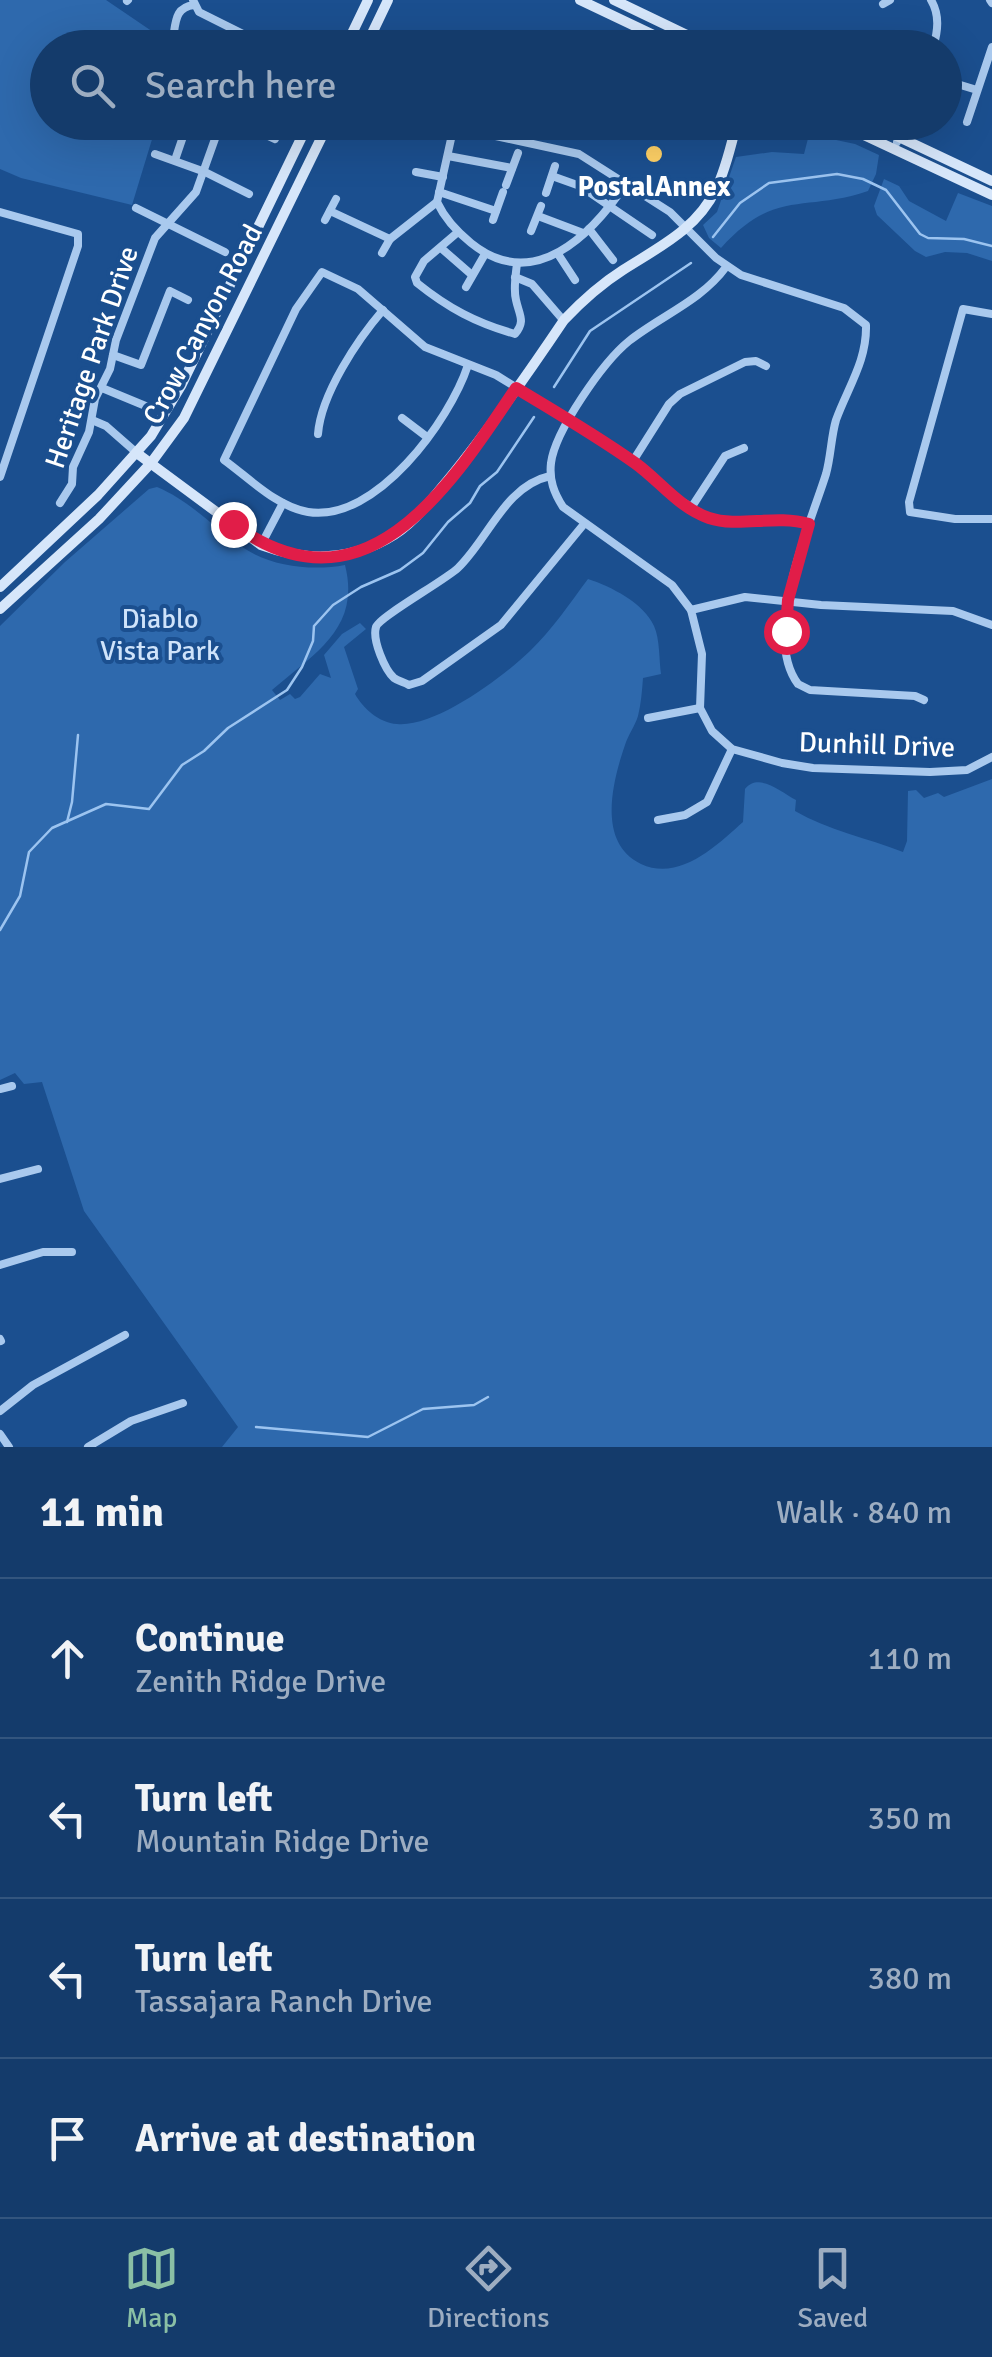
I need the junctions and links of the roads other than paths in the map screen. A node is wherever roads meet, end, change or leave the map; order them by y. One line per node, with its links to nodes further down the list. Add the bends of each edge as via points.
1 (368, 0): 9 (main road)
2 (388, 0): 10 (main road)
3 (580, 0): 11 (main road)
4 (614, 0): 12 (main road)
5 (931, 0): 13 (street)
6 (193, 2): 7 (street, via 182,8); 8 (street)
7 (175, 30)
8 (234, 30)
9 (354, 30)
10 (374, 30)
11 (643, 30)
12 (676, 30)
13 (937, 30)
14 (992, 47): 16 (street)
15 (962, 85): 16 (street)
16 (977, 90): 17 (street)
17 (967, 122)
18 (182, 140): 32 (street)
19 (215, 140): 34 (street, Heritage Park Drive)
20 (300, 140): 82 (main road, Crow Canyon Road, via 181,386)
21 (320, 140): 84 (main road, Crow Canyon Road, via 184,418)
22 (451, 140): 31 (street)
23 (513, 140): 38 (street, via 579,154)
24 (731, 140): 48 (main road, via 716,190)
25 (872, 140): 28 (main road)
26 (898, 140): 28 (street)
27 (903, 140): 37 (main road)
28 (892, 150): 41 (main road)
29 (518, 152): 33 (street)
30 (155, 154): 32 (street)
31 (448, 156): 33 (street); 36 (street)
32 (176, 160): 34 (street)
33 (512, 168): 42 (street, via 495,216)
34 (205, 172): 39 (street); 47 (street, Heritage Park Drive)
35 (416, 172): 36 (street)
36 (442, 177): 42 (street)
37 (992, 181)
38 (627, 182): 44 (street); 48 (street)
39 (248, 194)
40 (546, 194): 44 (street, via 553,171)
41 (992, 195)
42 (438, 197): 50 (street); 53 (street)
43 (336, 198): 53 (street, via 328,216)
44 (611, 206): 49 (street); 52 (street)
45 (136, 208): 47 (street)
46 (0, 212): 86 (street, via 78,234)
47 (166, 225): 55 (street); 70 (street, Heritage Park Drive, via 155,238)
48 (686, 228): 61 (street); 69 (main road, via 604,282)
49 (586, 231): 51 (street, via 539,211); 58 (street); 59 (street)
50 (458, 232): 54 (street); 57 (street)
51 (531, 232)
52 (652, 235)
53 (390, 239): 56 (street)
54 (441, 248): 62 (street); 63 (street, via 418,269 417,283 478,324 519,330)
55 (224, 252)
56 (382, 253)
57 (485, 254): 60 (street); 62 (street)
58 (558, 254): 60 (street); 64 (street)
59 (613, 260)
60 (517, 263): 63 (street)
61 (726, 266): 78 (street, via 703,293 626,343); 92 (street, via 844,308 866,325 865,354 834,426)
62 (472, 276): 65 (street)
63 (516, 277): 69 (street, via 532,284)
64 (576, 280)
65 (466, 287)
66 (188, 300): 70 (street, via 170,291 141,365)
67 (384, 310): 71 (street, via 426,347); 79 (street, via 356,344); 88 (street, via 322,272 296,309 224,460)
68 (992, 314): 90 (street, via 963,310 909,502 910,512 922,516)
69 (564, 320): 74 (main road)
70 (113, 355): 73 (street, Heritage Park Drive)
71 (468, 365): 74 (street); 80 (street, via 460,392)
72 (766, 366): 83 (street, via 745,362 680,394)
73 (102, 388): 75 (street); 77 (street, Heritage Park Drive)
74 (516, 388): 78 (street); 93 (main road, via 427,506 391,538 342,556 297,556)
75 (148, 407)
76 (402, 418): 80 (street)
77 (92, 420): 82 (street); 87 (street, Heritage Park Drive)
78 (568, 420): 83 (street); 85 (street)
79 (318, 434)
80 (427, 437): 88 (street, via 380,491 357,506 309,512)
81 (744, 448): 89 (street, via 725,456)
82 (138, 454): 84 (main road); 94 (main road, Crow Canyon Road)
83 (633, 462): 89 (street)
84 (150, 463): 93 (main road); 96 (main road, Crow Canyon Road)
85 (550, 476): 91 (street, via 563,507); 91 (street, via 522,486 460,566 382,618 376,642 394,678 422,680 501,625)
86 (0, 478)
87 (60, 503)
88 (283, 504): 93 (street)
89 (691, 508): 92 (street, via 708,518)
90 (992, 519)
91 (584, 524): 97 (street, via 672,585)
92 (809, 524): 95 (street)
93 (262, 545)
94 (0, 587)
95 (788, 600): 97 (street, via 745,597); 98 (street, via 953,611); 99 (street, via 787,659 798,684)
96 (0, 609)
97 (691, 610): 100 (street, via 702,654)
98 (992, 625)
99 (924, 700)
100 (700, 708): 101 (street); 102 (street)
101 (648, 718)
102 (732, 749): 103 (street, Dunhill Drive, via 813,768 930,772 967,770); 104 (street, via 700,809)
103 (992, 757)
104 (658, 820)
105 (12, 1086): 106 (street)
106 (0, 1089)
107 (38, 1169): 108 (street)
108 (0, 1179)
109 (72, 1252): 110 (street, via 43,1252)
110 (0, 1265)
111 (125, 1335): 113 (street)
112 (183, 1403): 116 (street, via 131,1421)
113 (0, 1411)
114 (0, 1434): 115 (street)
115 (9, 1447)
116 (88, 1447)

